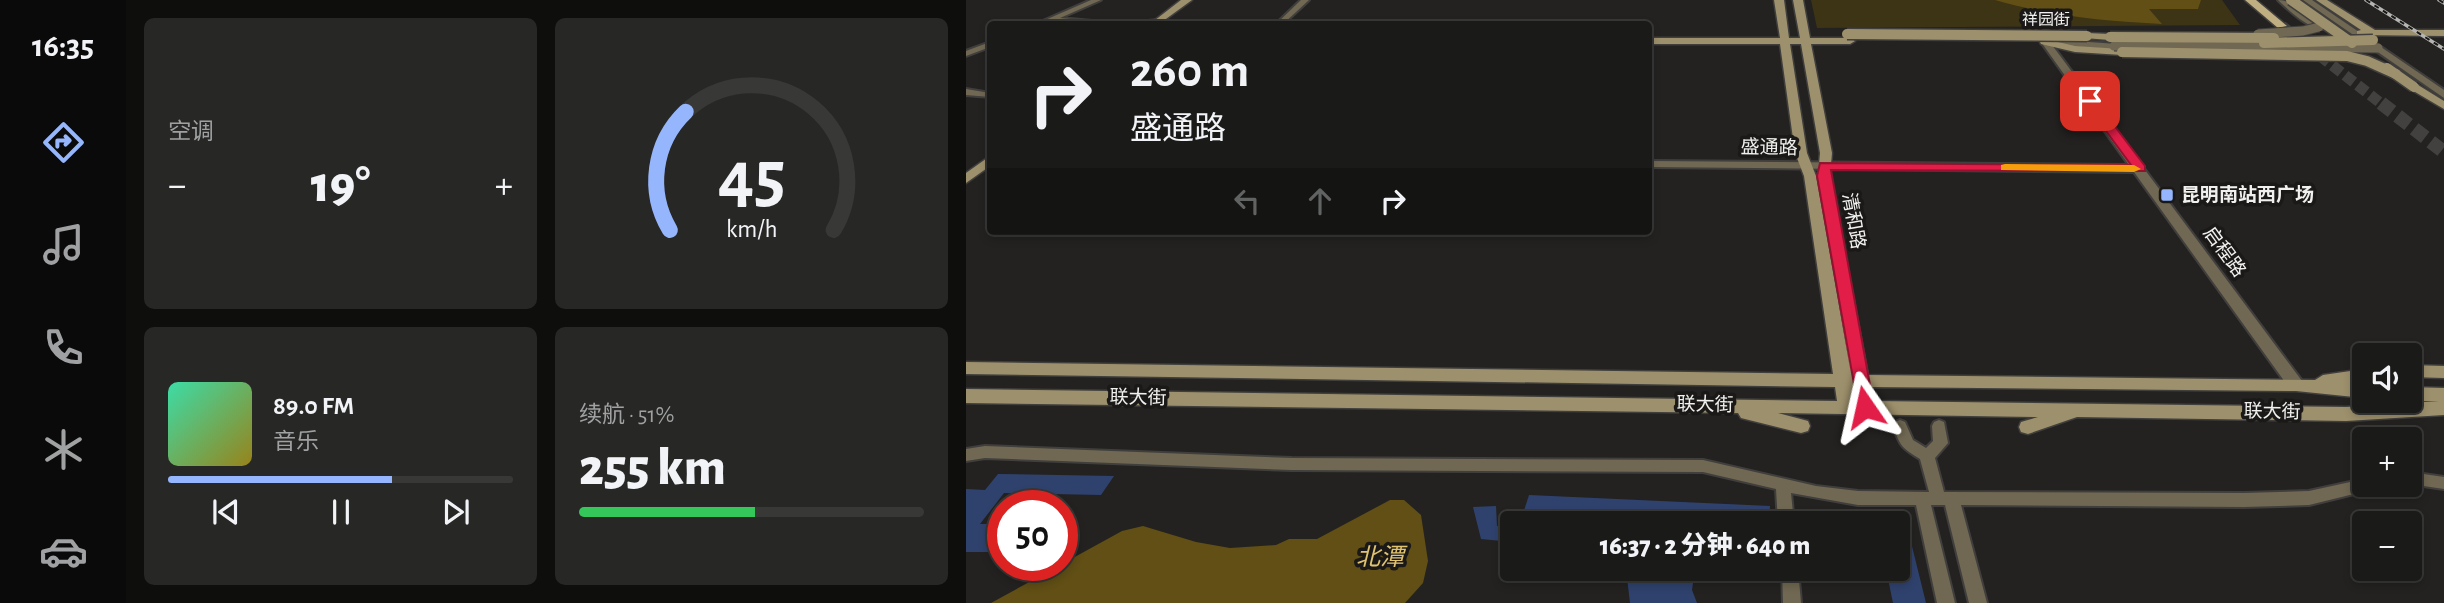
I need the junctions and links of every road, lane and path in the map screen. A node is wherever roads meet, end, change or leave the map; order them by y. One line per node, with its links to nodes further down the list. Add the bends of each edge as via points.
1 (1097, 0): 13 (street)
2 (1187, 0): 18 (main road)
3 (1199, 0): 19 (main road)
4 (1305, 0): 20 (street)
5 (1779, 0): 29 (main road, 清和路)
6 (1798, 0): 28 (main road, 清和路)
7 (2250, 0): 21 (main road)
8 (2263, 0): 22 (main road)
9 (2282, 0): 23 (street)
10 (2291, 0): 38 (main road, bridge)
11 (2308, 0): 24 (street)
12 (2321, 0): 32 (main road)
13 (1087, 4): 14 (street); 17 (street)
14 (1050, 19): 15 (street); 16 (street)
15 (1046, 21)
16 (1068, 21)
17 (1094, 21)
18 (1163, 21)
19 (1165, 21)
20 (1282, 21)
21 (2282, 26)
22 (2295, 26)
23 (2319, 27): 24 (street, bridge); 27 (street, bridge, via 2267,34)
24 (2348, 28): 32 (street, bridge)
25 (2405, 33): 26 (main road, 祥园街); 32 (main road, 祥园街); 33 (main road)
26 (2444, 33)
27 (2087, 36): 30 (main road, 祥园街, bridge); 32 (main road, 祥园街, bridge)
28 (1806, 37): 29 (main road, 祥园街); 30 (main road, 祥园街); 47 (main road, 清和路)
29 (1784, 38): 31 (main road, 祥园街); 46 (main road, 清和路)
30 (1848, 38): 35 (main road, 祥园街)
31 (1652, 39)
32 (2371, 39): 33 (main road, 祥园街); 35 (main road, 祥园街, bridge, via 2322,43); 41 (street)
33 (2418, 41): 34 (main road, 祥园街)
34 (2444, 41)
35 (2045, 42): 38 (main road, bridge, via 2122,52 2347,56); 48 (street, 启程路)
36 (987, 45): 37 (street)
37 (966, 54)
38 (2396, 74): 41 (main road, bridge)
39 (966, 92): 40 (street)
40 (987, 95)
41 (2443, 104)
42 (987, 150): 45 (main road)
43 (987, 162): 49 (main road)
44 (1652, 164): 46 (street, 盛通路)
45 (966, 166)
46 (1806, 166): 47 (street, 盛通路); 54 (main road, 清和路)
47 (1825, 166): 48 (street, 盛通路); 54 (main road, 清和路)
48 (2140, 169): 58 (street, 启程路)
49 (966, 179)
50 (966, 368): 54 (main road, 联大街)
51 (2422, 371): 52 (main road)
52 (2444, 372)
53 (2352, 377): 58 (main road)
54 (1852, 381): 58 (main road, 联大街); 64 (main road, 清和路)
55 (2422, 382): 57 (main road)
56 (2352, 383): 58 (main road)
57 (2444, 383)
58 (2296, 385): 59 (main road, 联大街)
59 (2352, 389)
60 (2422, 394): 61 (main road)
61 (2444, 395)
62 (966, 396): 63 (main road, 联大街)
63 (1717, 405): 64 (main road, 联大街); 69 (main road)
64 (1856, 407): 66 (main road, 联大街)
65 (2444, 408): 67 (main road, 联大街)
66 (2087, 410): 67 (main road, 联大街); 72 (main road)
67 (2346, 414): 68 (main road)
68 (2444, 419)
69 (1801, 426)
70 (1900, 426): 74 (street, via 1907,444)
71 (1939, 426): 74 (street, via 1941,443)
72 (2028, 427)
73 (966, 455): 77 (street, via 985,452 1292,464 1703,466)
74 (1927, 456): 79 (street)
75 (2422, 480): 76 (street)
76 (2444, 483)
77 (1783, 484): 79 (street, via 1858,498); 80 (street)
78 (2352, 488): 79 (street, via 2309,498 2270,499)
79 (1937, 498): 83 (street); 84 (street)
80 (1785, 511)
81 (1791, 581): 82 (street)
82 (1792, 603)
83 (1946, 603)
84 (1978, 603)

